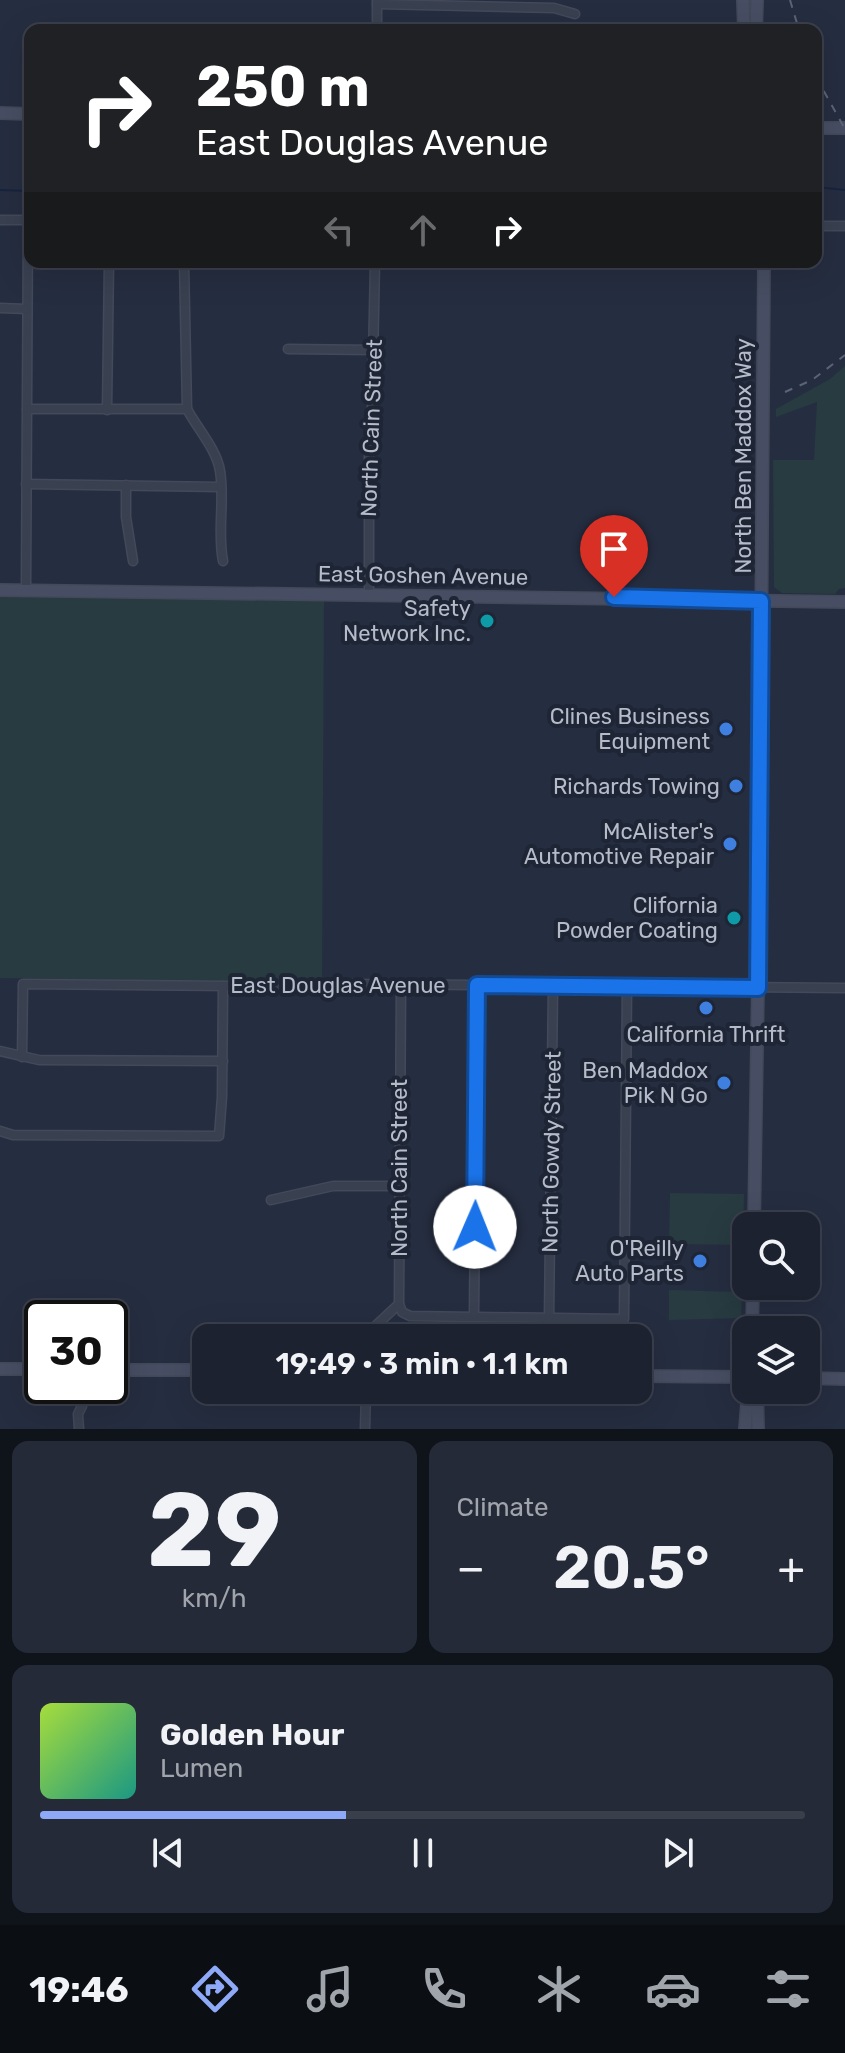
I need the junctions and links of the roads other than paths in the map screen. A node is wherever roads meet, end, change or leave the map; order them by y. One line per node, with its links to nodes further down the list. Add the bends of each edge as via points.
1 (743, 0): 6 (main road)
2 (757, 0): 7 (main road)
3 (377, 2): 4 (street, via 554,8); 5 (street)
4 (575, 14)
5 (377, 24)
6 (744, 24)
7 (756, 24)
8 (0, 113): 9 (main road)
9 (24, 114)
10 (822, 128): 11 (main road)
11 (845, 128)
12 (0, 220): 13 (street)
13 (24, 220)
14 (822, 226): 15 (street)
15 (845, 226)
16 (28, 268): 22 (street)
17 (109, 268): 27 (street)
18 (184, 268): 26 (street)
19 (375, 268): 24 (street, North Cain Street)
20 (764, 268): 36 (main road, North Ben Maddox Way)
21 (0, 308): 22 (street)
22 (27, 309): 25 (street)
23 (288, 349): 24 (street)
24 (374, 350): 35 (street, North Cain Street)
25 (27, 409): 27 (street); 28 (street)
26 (187, 409): 27 (street); 30 (street, via 216,456)
27 (107, 410)
28 (26, 484): 29 (street); 34 (street)
29 (126, 485): 30 (street); 31 (street)
30 (220, 487): 32 (street)
31 (133, 561)
32 (223, 561)
33 (0, 590): 34 (main road, East Goshen Avenue)
34 (26, 590): 35 (main road, East Goshen Avenue)
35 (369, 595): 36 (main road, East Goshen Avenue)
36 (761, 601): 37 (main road, East Goshen Avenue); 43 (main road, North Ben Maddox Way)
37 (845, 602)
38 (401, 985): 39 (street, East Douglas Avenue); 40 (street, East Douglas Avenue); 49 (street, North Cain Street)
39 (477, 985): 41 (street, East Douglas Avenue); 53 (street)
40 (223, 986): 46 (street, East Douglas Avenue, via 23,984); 47 (street)
41 (553, 986): 42 (street, East Douglas Avenue); 54 (street, North Gowdy Street)
42 (627, 987): 43 (street, East Douglas Avenue); 54 (street, via 624,1319)
43 (758, 988): 44 (street, East Douglas Avenue); 51 (main road, North Ben Maddox Way)
44 (845, 988)
45 (0, 1051): 46 (street)
46 (22, 1057): 47 (street)
47 (223, 1061): 48 (street, via 219,1136)
48 (0, 1131)
49 (399, 1186): 50 (street, via 333,1186); 52 (street, North Cain Street)
50 (271, 1200)
51 (754, 1212)
52 (399, 1304): 53 (street, via 410,1316); 55 (street)
53 (474, 1317): 54 (street)
54 (549, 1318)
55 (378, 1324)
56 (0, 1369): 57 (main road)
57 (24, 1369)
58 (128, 1370): 59 (main road)
59 (192, 1370)
60 (652, 1376): 61 (main road)
61 (732, 1377)
62 (820, 1378): 63 (main road)
63 (845, 1379)
64 (366, 1404): 69 (street)
65 (747, 1404): 70 (main road)
66 (757, 1404): 71 (main road)
67 (82, 1406): 68 (street)
68 (79, 1429)
69 (365, 1429)
70 (745, 1429)
71 (758, 1429)

